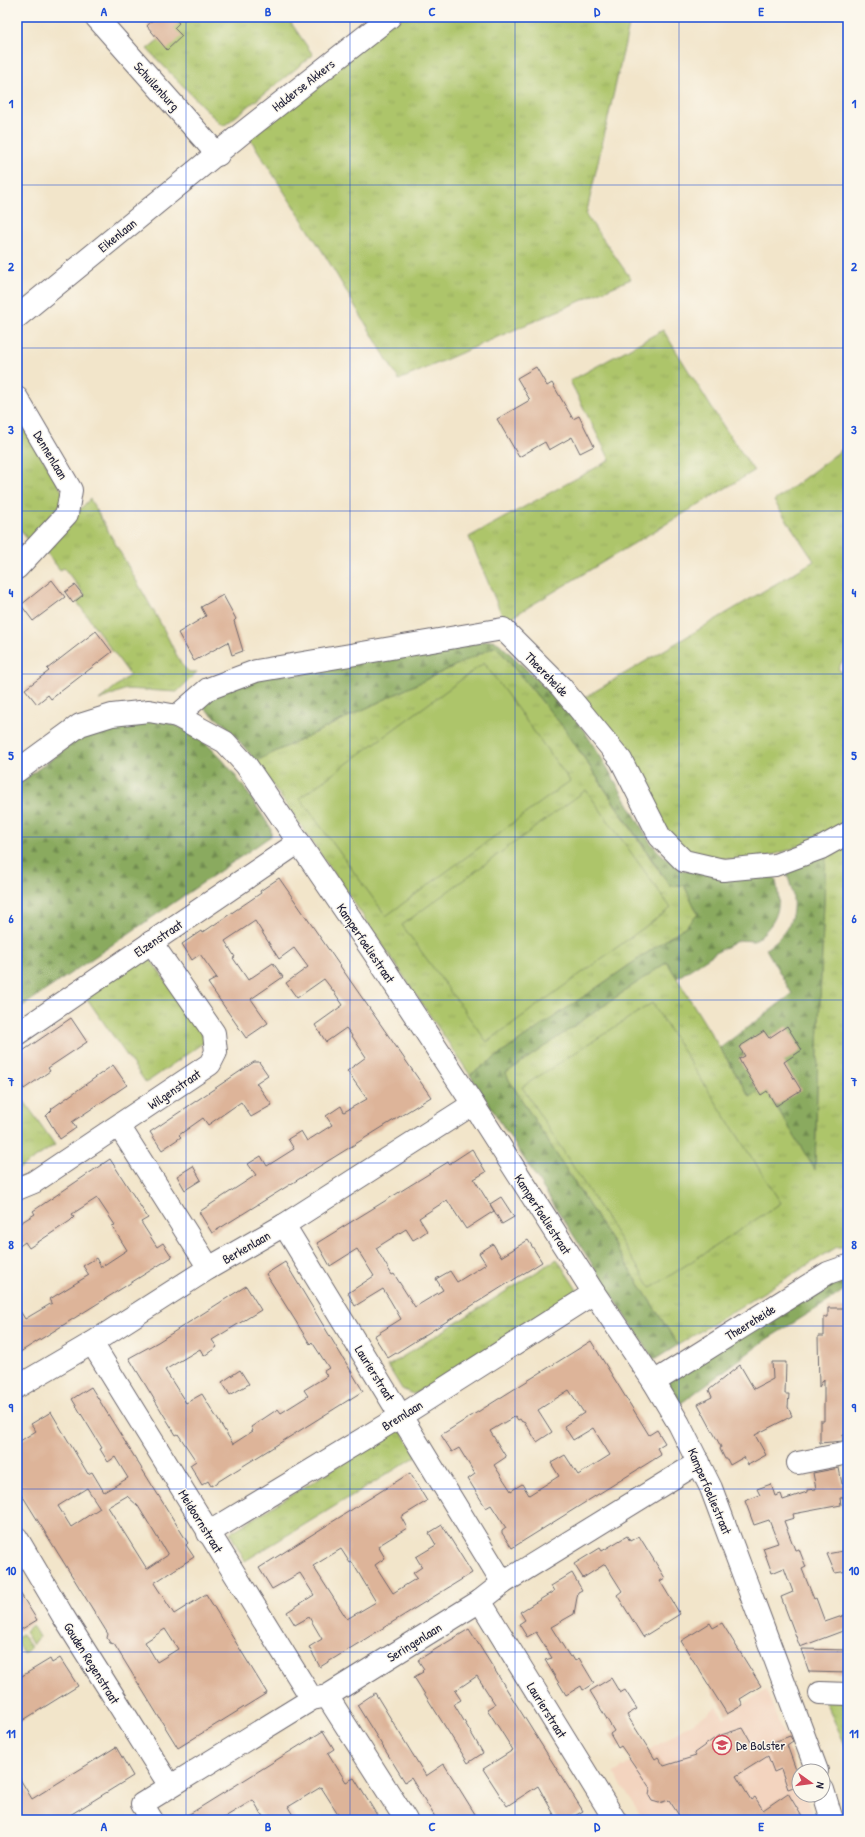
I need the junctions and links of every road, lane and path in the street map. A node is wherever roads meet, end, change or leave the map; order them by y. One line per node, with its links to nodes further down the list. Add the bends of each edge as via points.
1 (96, 17): 3 (street, Schuilenburg)
2 (390, 17): 3 (street, Halderse Akkers)
3 (218, 154): 4 (street, Eikenlaan)
4 (17, 317)
5 (17, 398): 6 (street, Dennenlaan, via 71,490 67,514)
6 (17, 568)
7 (177, 716): 8 (street, Kamperfoeliestraat, via 149,711 112,715 80,725); 9 (street, Theereheide, via 208,689 256,671 503,629 561,687 620,760 660,837 684,861 723,870 775,865 821,848); 10 (street, Kamperfoeliestraat, via 225,742 246,765)
8 (17, 772)
9 (848, 833)
10 (299, 842): 11 (street, Elzenstraat); 13 (street, Kamperfoeliestraat)
11 (151, 942): 12 (street, Elzenstraat); 14 (street, Wilgenstraat, via 214,1033 216,1052 210,1064)
12 (17, 1034)
13 (473, 1104): 16 (street, Berkenlaan); 19 (street, Kamperfoeliestraat)
14 (119, 1126): 15 (street, Wilgenstraat, via 34,1182); 18 (street)
15 (17, 1188)
16 (284, 1225): 18 (street, Berkenlaan); 23 (street, Laurierstraat)
17 (848, 1266): 21 (street, Theereheide, via 828,1273)
18 (209, 1268): 20 (street, Berkenlaan)
19 (594, 1293): 21 (street, Kamperfoeliestraat); 23 (street, Bremlaan)
20 (92, 1343): 22 (street, Berkenlaan); 27 (street, Meidoornstraat)
21 (654, 1382): 25 (street, Kamperfoeliestraat)
22 (17, 1387)
23 (401, 1416): 27 (street, Bremlaan); 29 (street, Laurierstraat)
24 (848, 1453): 26 (street)
25 (699, 1462): 29 (street, Seringenlaan); 34 (street, Kamperfoeliestraat, via 750,1588)
26 (798, 1463)
27 (208, 1533): 33 (street, Meidoornstraat)
28 (17, 1538): 35 (street, Gouden Regenstraat)
29 (503, 1583): 30 (street, Seringenlaan)
30 (480, 1601): 33 (street, Seringenlaan); 39 (street, Laurierstraat)
31 (820, 1693): 32 (street)
32 (848, 1694)
33 (319, 1697): 35 (street, Seringenlaan); 38 (street, Meidoornstraat)
34 (814, 1763)
35 (170, 1786): 37 (street, Seringenlaan, via 142,1804)
36 (827, 1803): 40 (street)
37 (152, 1820)
38 (406, 1820)
39 (615, 1820)
40 (832, 1820)

